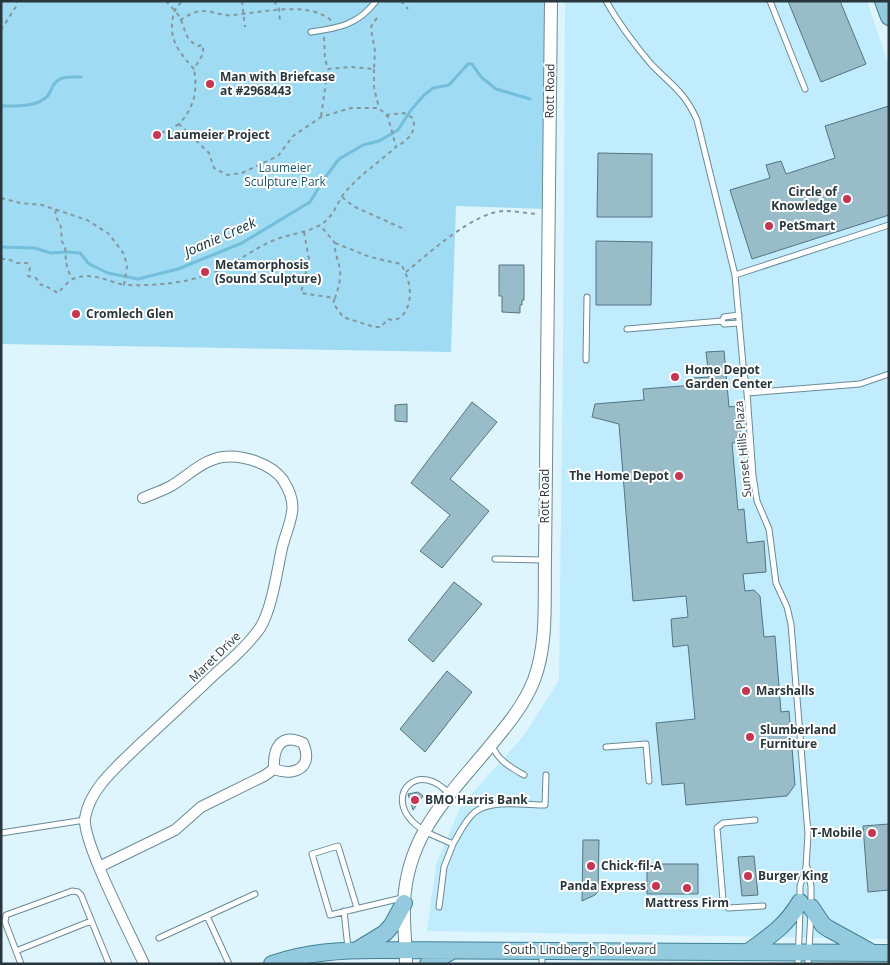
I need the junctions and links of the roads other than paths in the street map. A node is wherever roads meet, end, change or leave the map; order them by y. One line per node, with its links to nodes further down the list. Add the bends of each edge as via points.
1 (376, 1): 7 (lane, via 364,16 355,21)
2 (551, 1): 21 (street, Rott Road)
3 (606, 1): 10 (lane, Sunset Hills Plaza, via 634,43 678,88 692,108)
4 (770, 1): 8 (lane)
5 (883, 1): 6 (main road)
6 (889, 17)
7 (311, 32)
8 (805, 89)
9 (889, 226): 10 (lane)
10 (735, 275): 12 (lane, Sunset Hills Plaza)
11 (588, 297): 16 (lane)
12 (738, 315): 13 (lane, via 724,317); 14 (lane, Sunset Hills Plaza)
13 (722, 321): 14 (lane, via 724,324); 15 (lane)
14 (739, 323): 18 (lane, Sunset Hills Plaza)
15 (627, 329)
16 (586, 360)
17 (888, 377): 18 (lane, via 860,384)
18 (748, 393): 34 (lane, Sunset Hills Plaza, via 757,502 769,529 776,583 791,624 808,834)
19 (143, 498): 29 (street, Maret Drive, via 170,486 214,458 237,456 253,459 282,478 291,492 294,511 260,627 97,788)
20 (495, 559): 21 (lane)
21 (545, 560): 22 (street, Rott Road, via 544,632 538,668 529,692)
22 (491, 745): 25 (lane, via 506,764); 28 (street, Rott Road)
23 (606, 747): 27 (lane, via 646,744)
24 (274, 769): 35 (street, via 202,807 175,830)
25 (524, 775)
26 (546, 775): 33 (lane, via 545,805 484,807 470,818)
27 (649, 781)
28 (449, 794): 31 (street, Rott Road); 31 (lane, via 442,785 425,780 408,785 403,796 404,809)
29 (85, 820): 32 (lane); 35 (street)
30 (755, 820): 39 (lane, via 723,823 717,828 723,900 728,908)
31 (424, 830): 33 (lane); 37 (street, Rott Road, via 410,866)
32 (1, 833)
33 (452, 844): 40 (lane, via 444,867)
34 (806, 866): 38 (lane, Sunset Hills Plaza, via 800,886); 38 (lane, Sunset Hills Plaza, via 811,886)
35 (99, 867): 58 (street)
36 (255, 894): 43 (lane)
37 (404, 900): 41 (lane); 46 (main road, via 389,929); 52 (street, Rott Road)
38 (805, 905): 49 (main road, via 779,930); 50 (main road, via 829,929); 54 (lane, Sunset Hills Plaza); 54 (lane, Sunset Hills Plaza)
39 (763, 906)
40 (439, 907)
41 (357, 908): 42 (lane); 42 (lane, via 338,846 312,854 330,915)
42 (344, 911): 46 (lane)
43 (207, 916): 45 (lane); 59 (lane)
44 (91, 920): 48 (lane); 48 (lane, via 81,895 76,891 8,914 5,922); 57 (lane)
45 (159, 938)
46 (353, 950): 52 (main road, South Lindbergh Boulevard); 55 (main road, South Lindbergh Boulevard)
47 (454, 950): 52 (main road, South Lindbergh Boulevard); 53 (main road, South Lindbergh Boulevard); 60 (main road)
48 (16, 951): 56 (lane)
49 (748, 952): 53 (main road, South Lindbergh Boulevard); 54 (main road, South Lindbergh Boulevard); 61 (main road)
50 (871, 952): 51 (main road, South Lindbergh Boulevard); 54 (main road, South Lindbergh Boulevard); 62 (main road)
51 (889, 953)
52 (406, 957)
53 (542, 957)
54 (803, 958)
55 (275, 963)
56 (21, 964)
57 (109, 964)
58 (144, 964)
59 (230, 964)
60 (428, 964)
61 (767, 964)
62 (848, 964)

